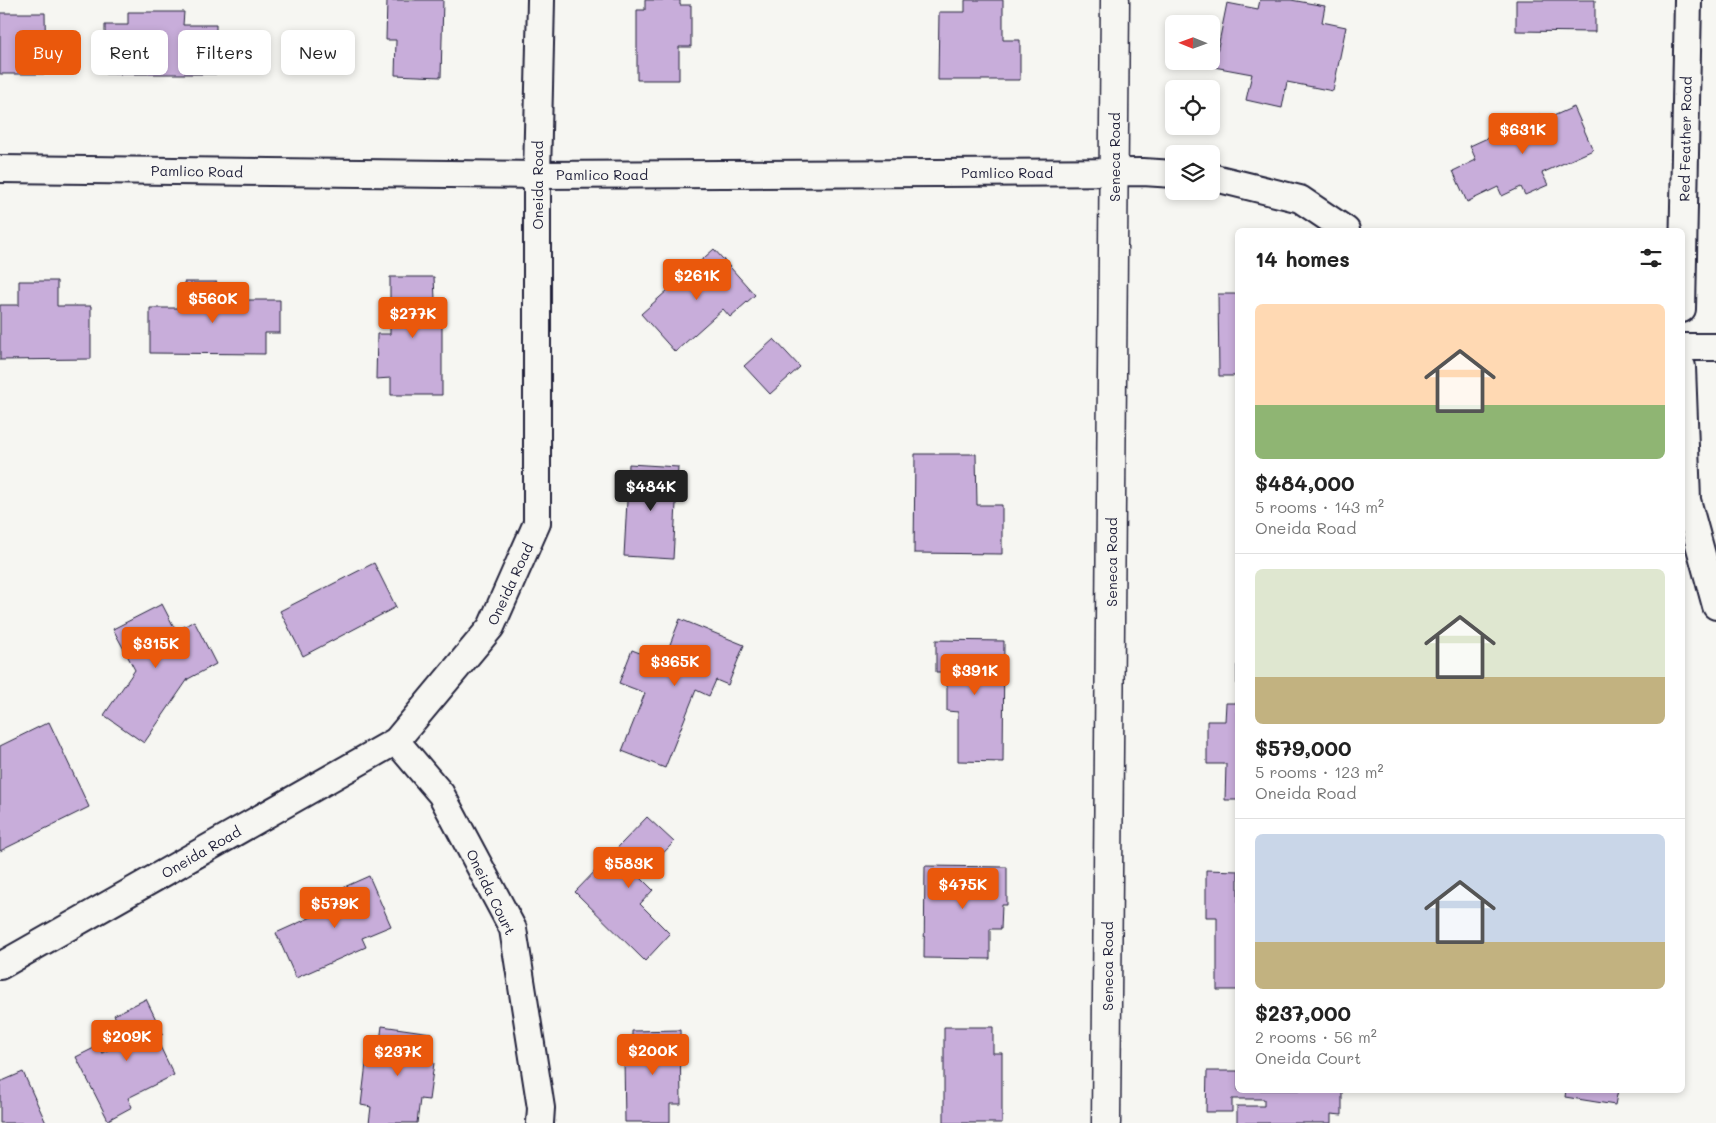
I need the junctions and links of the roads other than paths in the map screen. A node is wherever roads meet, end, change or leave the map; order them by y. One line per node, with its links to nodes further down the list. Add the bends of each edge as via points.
1 (541, 0): 7 (street, Oneida Road)
2 (1115, 0): 5 (street, Seneca Road)
3 (1688, 0): 10 (street, Red Feather Road)
4 (0, 170): 7 (street, Pamlico Road)
5 (1114, 172): 6 (street, Pamlico Road); 7 (street, Pamlico Road); 18 (street, Seneca Road)
6 (1165, 173)
7 (537, 174): 15 (street, Oneida Road, via 537,523 492,627)
8 (1220, 179): 9 (street, via 1300,199)
9 (1343, 228)
10 (1684, 228)
11 (1685, 347): 12 (street)
12 (1716, 347)
13 (1685, 447): 14 (street, via 1687,500)
14 (1716, 606)
15 (396, 741): 16 (street, Oneida Road); 17 (street, Oneida Court, via 441,794 513,929 541,1108)
16 (0, 966)
17 (540, 1123)
18 (1106, 1123)

